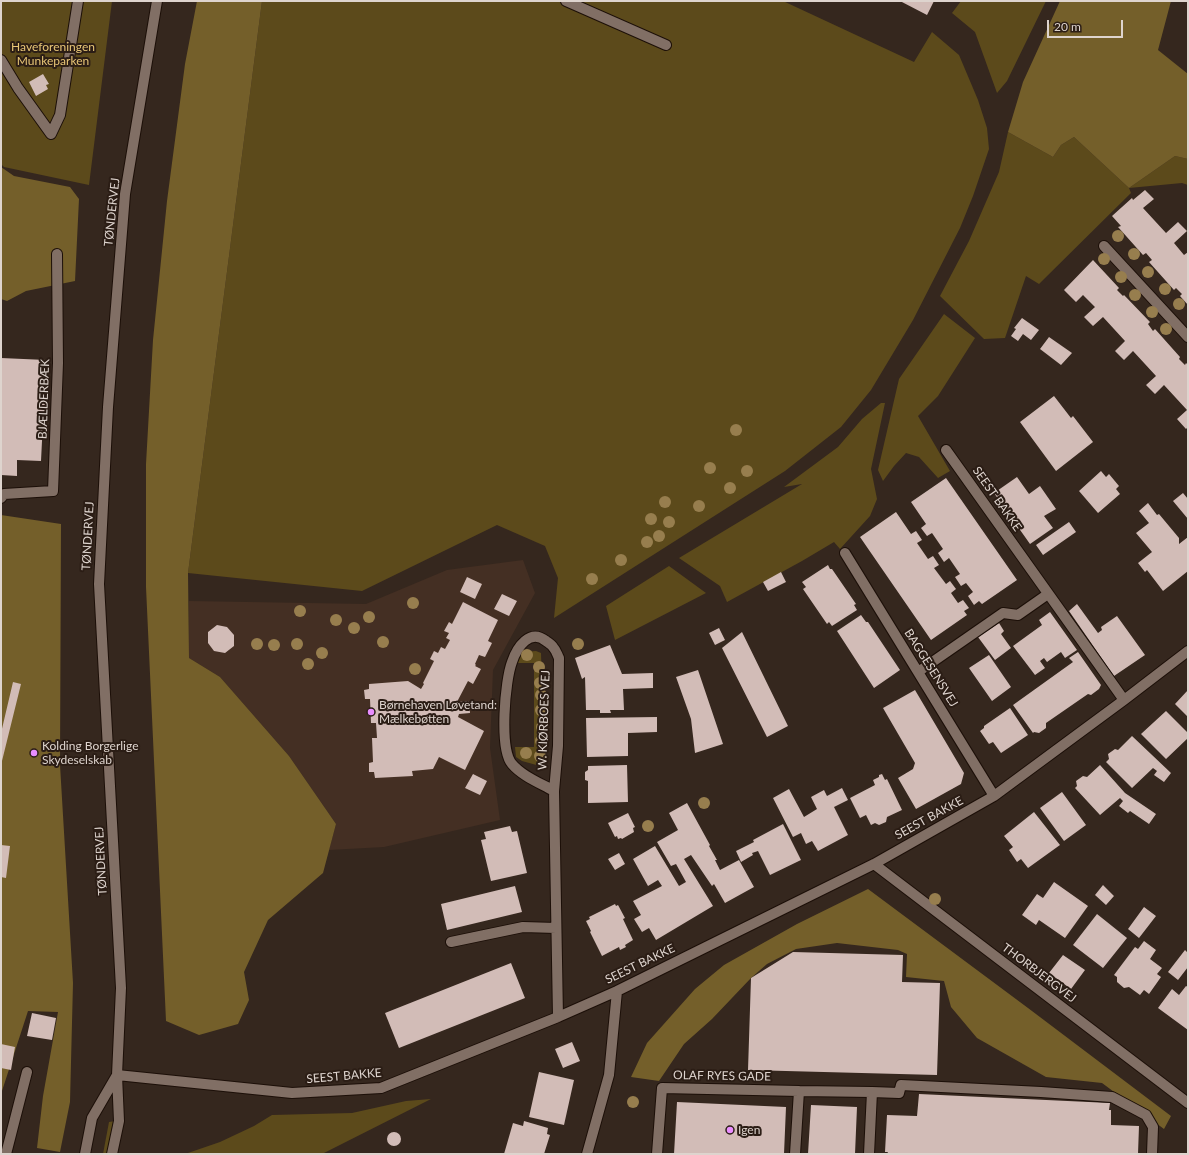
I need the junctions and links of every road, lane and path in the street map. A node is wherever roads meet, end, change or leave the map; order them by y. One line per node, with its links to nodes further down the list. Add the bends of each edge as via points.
1 (78, 1): 5 (street, via 60,115 52,134)
2 (157, 1): 24 (street, TØNDERVEJ, via 125,194 108,407 99,584 121,988)
3 (566, 1): 4 (street)
4 (666, 45)
5 (1, 60)
6 (1104, 246): 8 (street)
7 (56, 254): 10 (street, BJÆLDERBÆK, via 58,363 53,491 4,494)
8 (1188, 337)
9 (946, 450): 12 (street, SEEST BAKKE)
10 (1, 498)
11 (846, 553): 14 (street, BAGGESENSVEJ)
12 (1048, 594): 14 (street, via 1018,615 1003,613); 15 (street, SEEST BAKKE)
13 (1188, 651): 15 (street, SEEST BAKKE)
14 (918, 672): 17 (street, BAGGESENSVEJ)
15 (1124, 700): 17 (street, SEEST BAKKE)
16 (554, 791): 16 (street, W. KIØRBOES VEJ, via 558,746 559,658 553,646 541,636 532,637 525,640 511,663 504,705 506,748 511,763); 19 (street, W. KIØRBOES VEJ)
17 (994, 796): 18 (street, SEEST BAKKE)
18 (874, 864): 21 (street, SEEST BAKKE); 27 (street, THORBJERGVEJ)
19 (556, 928): 20 (street, via 523,927); 22 (street, W. KIØRBOES VEJ)
20 (451, 942)
21 (617, 991): 22 (street, SEEST BAKKE); 31 (street, via 609,1074)
22 (558, 1016): 24 (street, SEEST BAKKE, via 381,1088 292,1093)
23 (27, 1072): 28 (street)
24 (117, 1076): 29 (street, TØNDERVEJ, via 92,1118); 30 (street, TØNDERVEJ, via 119,1121)
25 (799, 1091): 26 (street, OLAF RYES GADE); 32 (street, OLAF RYES GADE, via 662,1088); 33 (street)
26 (872, 1092): 34 (street); 35 (street, OLAF RYES GADE, via 899,1093 901,1085 1112,1097 1146,1116 1153,1127)
27 (1188, 1103)
28 (6, 1154)
29 (85, 1154)
30 (112, 1154)
31 (587, 1154)
32 (657, 1154)
33 (795, 1154)
34 (869, 1154)
35 (1152, 1154)

